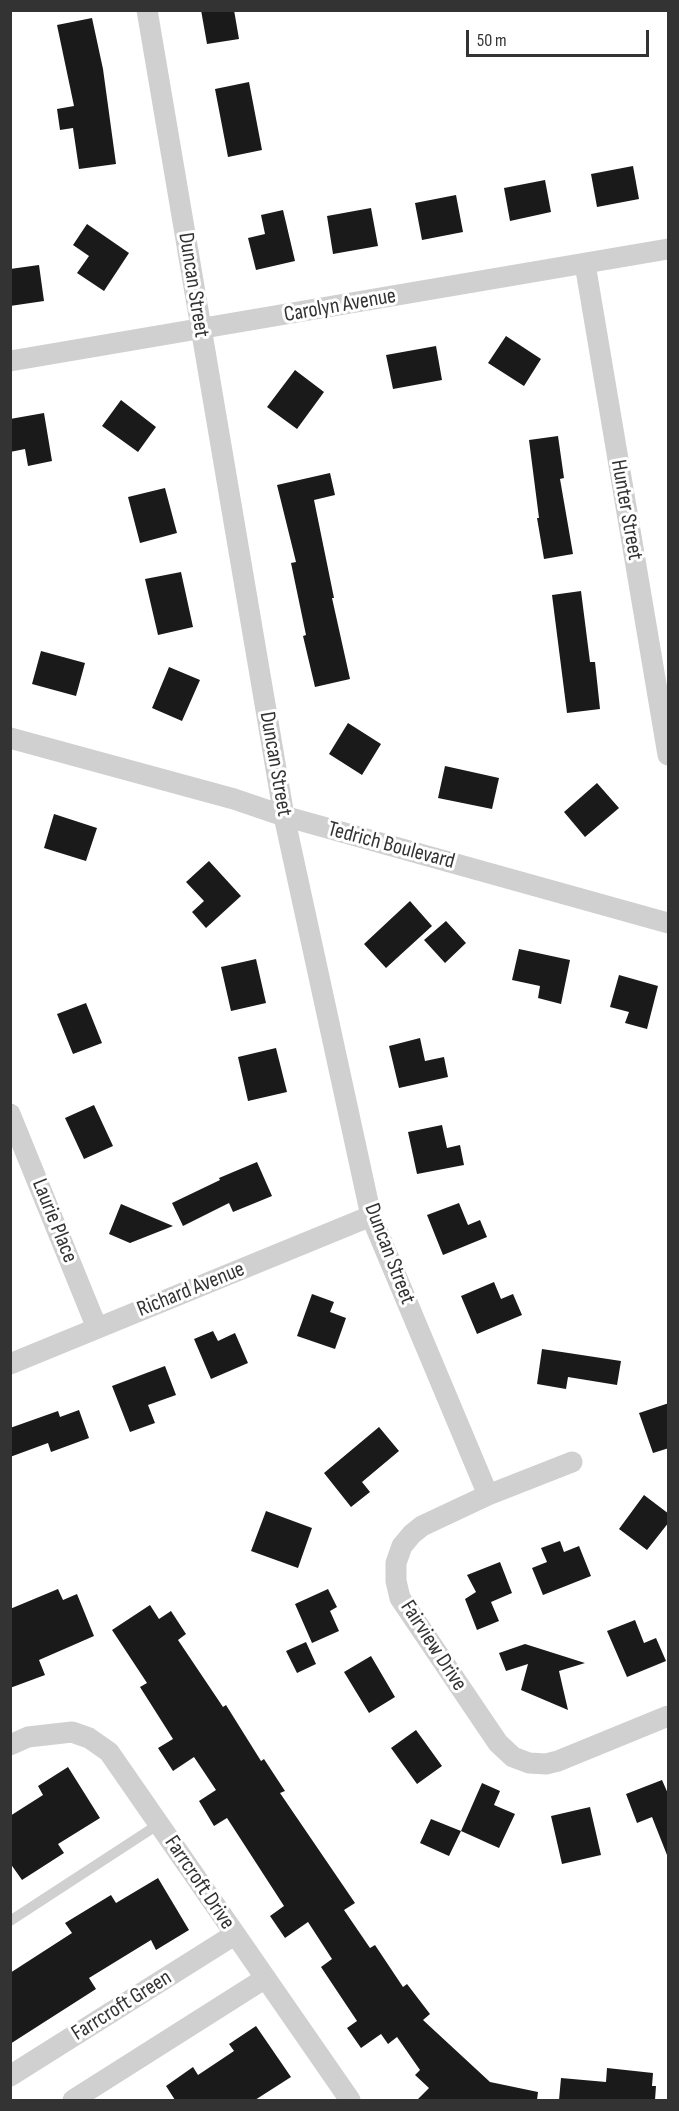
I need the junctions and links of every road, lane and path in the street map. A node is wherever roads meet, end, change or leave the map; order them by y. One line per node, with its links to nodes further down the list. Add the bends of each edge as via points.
1 (147, 10): 4 (street, Duncan Street)
2 (669, 249): 3 (street, Carolyn Avenue)
3 (585, 264): 4 (street, Carolyn Avenue); 7 (street, Hunter Street)
4 (200, 330): 5 (street, Carolyn Avenue); 8 (street, Duncan Street)
5 (10, 361)
6 (10, 738): 8 (street, Tedrich Boulevard)
7 (669, 755)
8 (284, 816): 9 (street, Tedrich Boulevard); 11 (street, Duncan Street)
9 (669, 923)
10 (10, 1114): 12 (street, Laurie Place)
11 (371, 1216): 12 (street, Richard Avenue); 15 (street, Duncan Street)
12 (97, 1328): 13 (street, Richard Avenue)
13 (10, 1364)
14 (572, 1462): 15 (street, Fairview Drive)
15 (488, 1495): 16 (street, Fairview Drive, via 412,1534 396,1563 396,1581 400,1598 498,1743 513,1757 546,1764)
16 (669, 1716)
17 (10, 1745): 18 (street, Farrcroft Drive, via 28,1737 72,1732 89,1738 109,1752)
18 (159, 1824): 19 (lane); 20 (street, Farrcroft Drive)
19 (10, 1921)
20 (234, 1935): 21 (street, Farrcroft Drive); 22 (street, Farrcroft Green)
21 (264, 1979): 23 (street); 24 (street, Farrcroft Drive)
22 (10, 2076)
23 (73, 2100)
24 (350, 2100)

